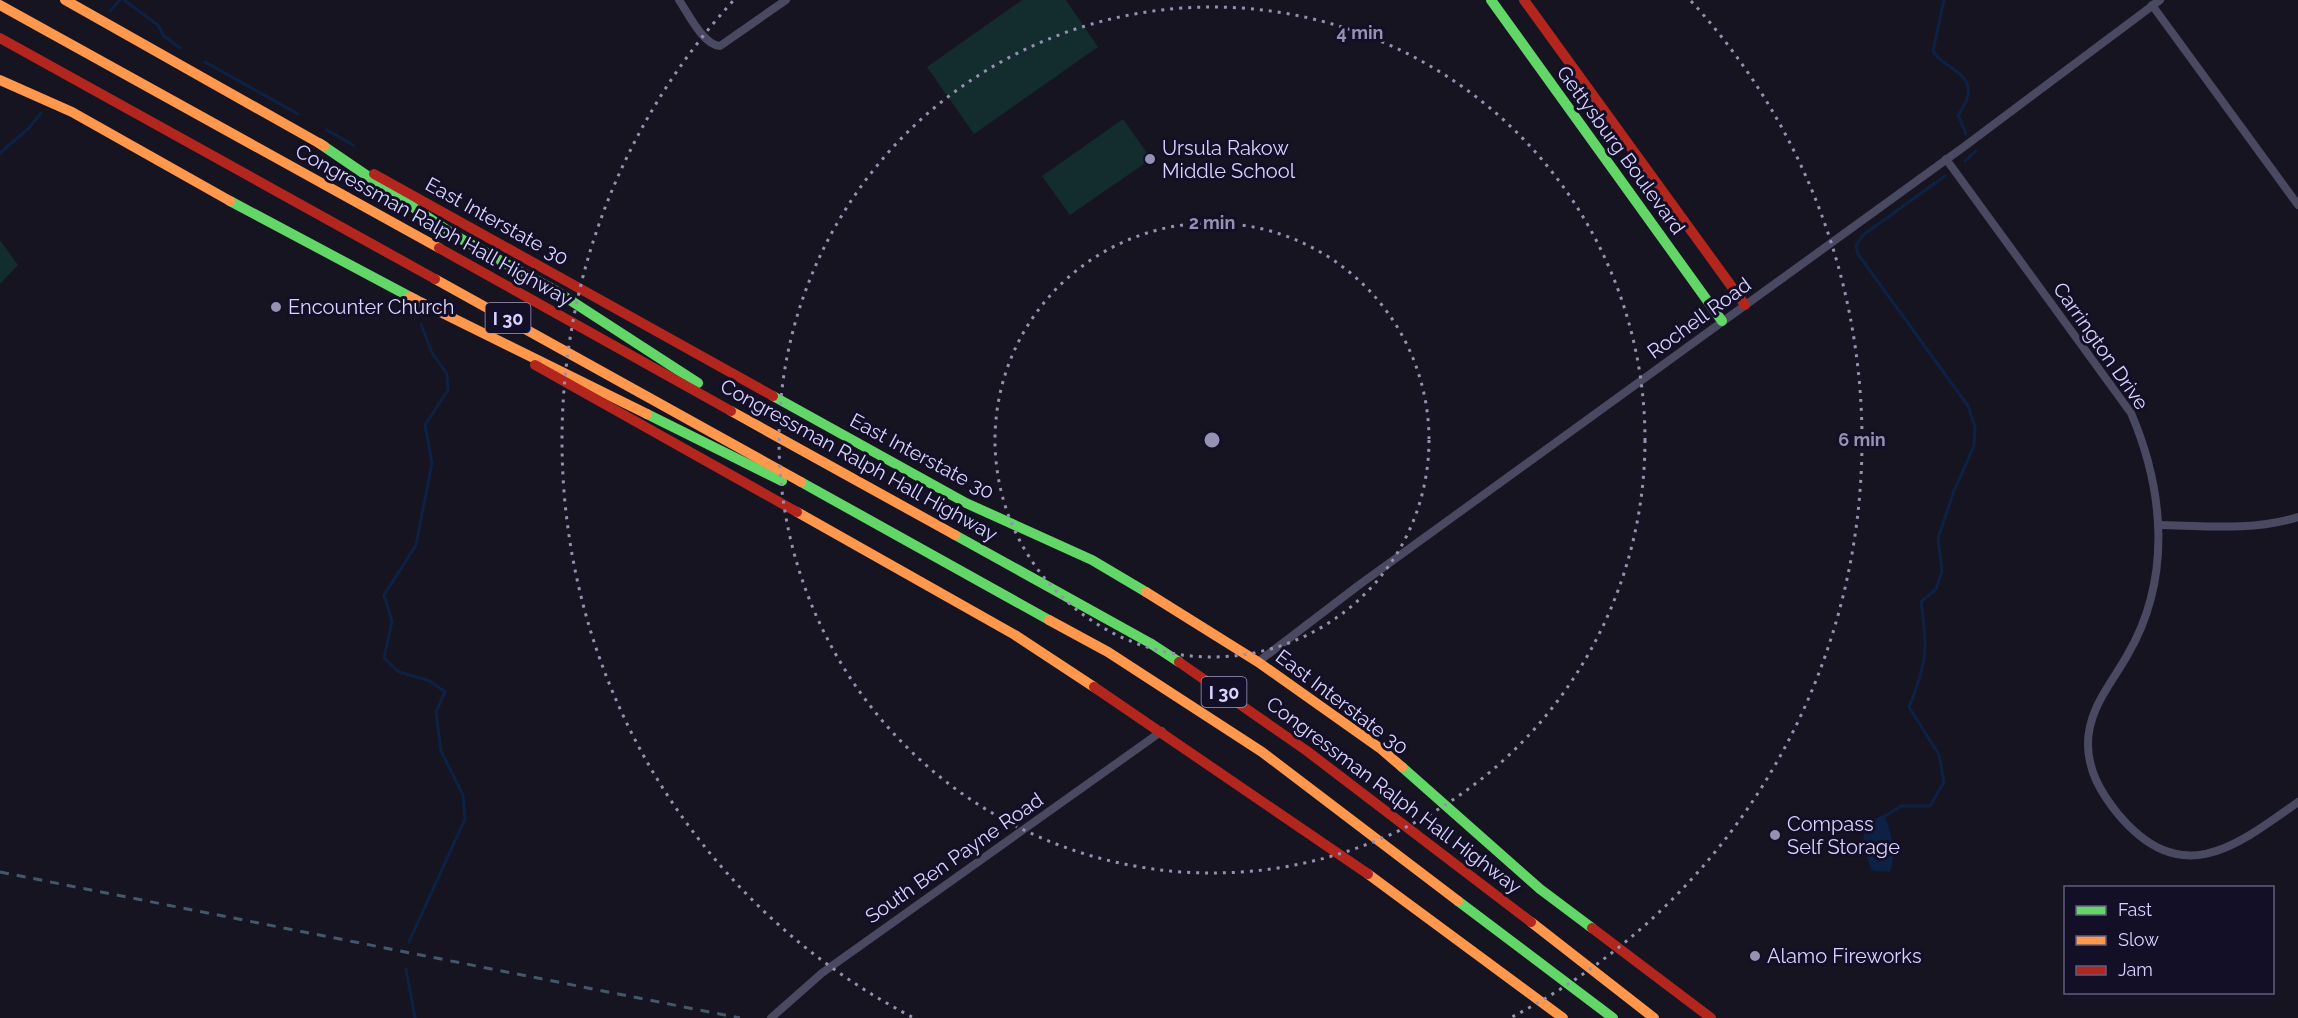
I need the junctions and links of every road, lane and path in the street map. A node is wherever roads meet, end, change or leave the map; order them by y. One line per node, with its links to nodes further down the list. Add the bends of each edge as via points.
1 (65, 0): 11 (main road, East Interstate 30)
2 (679, 0): 3 (street, via 715,46)
3 (786, 0)
4 (1491, 0): 16 (main road, Gettysburg Boulevard)
5 (1524, 0): 15 (main road, Gettysburg Boulevard)
6 (2160, 0): 8 (street, Rochell Road)
7 (0, 5): 17 (main road, Congressman Ralph Hall Highway / I 30)
8 (2152, 5): 12 (street, Rochell Road); 13 (street)
9 (0, 38): 20 (main road, I 30)
10 (0, 80): 14 (main road, via 72,112)
11 (319, 144): 17 (main road, via 454,235 556,291 660,356); 21 (main road, East Interstate 30, via 966,503 1092,560)
12 (1947, 159): 15 (street, Rochell Road); 19 (street, Carrington Drive, via 2131,413 2156,489)
13 (2298, 205)
14 (410, 297): 20 (main road); 22 (main road, via 949,596)
15 (1745, 305): 16 (street, Rochell Road)
16 (1722, 321): 21 (street, Rochell Road)
17 (757, 424): 27 (main road, Congressman Ralph Hall Highway / I 30, via 1150,644 1254,712 1455,861)
18 (2298, 517): 19 (street, via 2245,527)
19 (2159, 525): 23 (street, Carrington Drive, via 2157,568 2150,600 2130,651 2098,702 2091,721 2090,766 2098,785 2117,813 2144,841 2163,851 2178,853 2201,854 2230,848)
20 (1015, 600): 26 (main road, I 30, via 1108,652 1262,752)
21 (1258, 662): 28 (main road, East Interstate 30, via 1380,749 1540,889)
22 (1162, 732): 24 (street, South Ben Payne Road, via 822,972); 25 (main road, via 1424,913)
23 (2298, 801)
24 (771, 1018)
25 (1563, 1018)
26 (1612, 1018)
27 (1654, 1018)
28 (1711, 1018)

